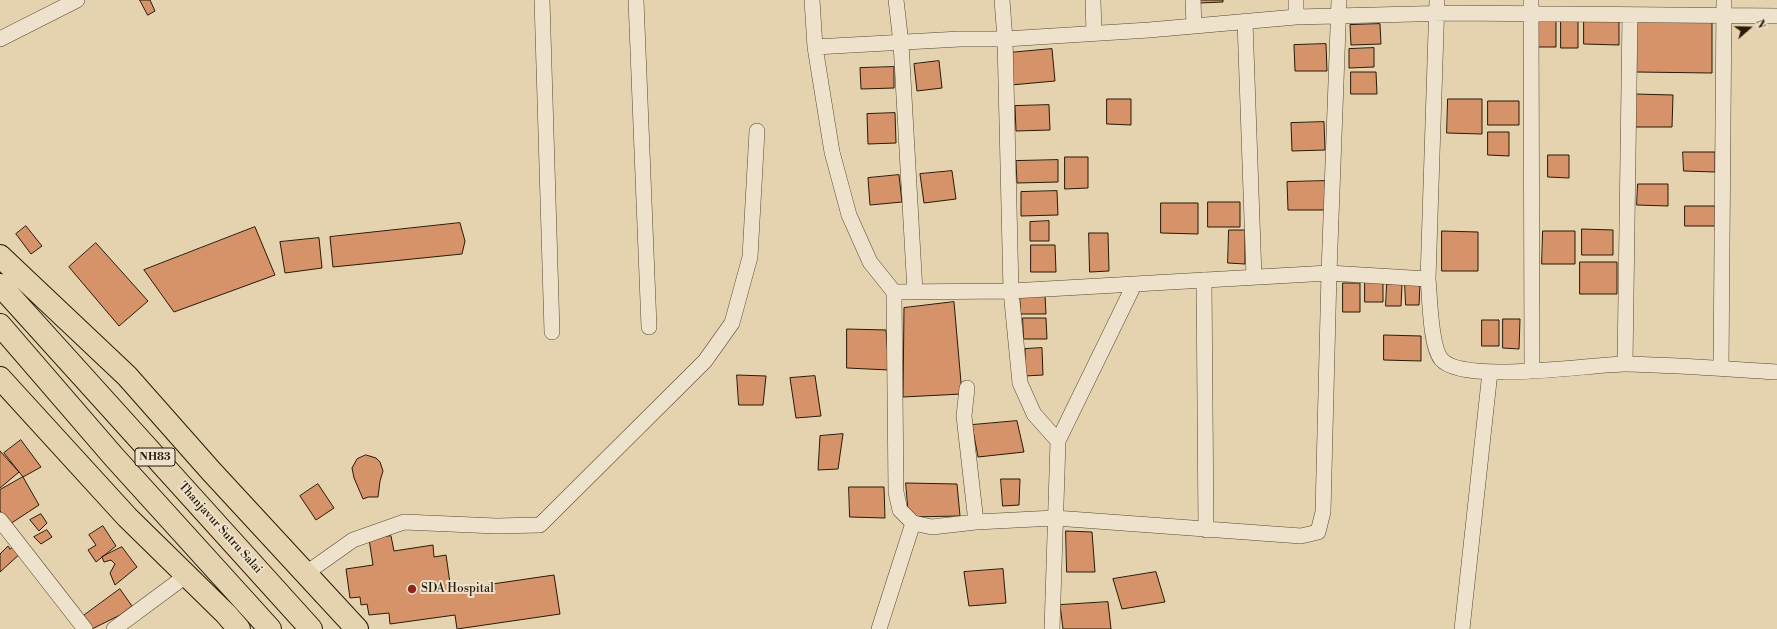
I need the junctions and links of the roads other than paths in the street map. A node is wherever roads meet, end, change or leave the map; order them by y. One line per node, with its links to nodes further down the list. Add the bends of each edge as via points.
1 (77, 0): 22 (street)
2 (542, 0): 39 (street)
3 (636, 0): 38 (street)
4 (812, 0): 25 (street)
5 (896, 0): 24 (street)
6 (1002, 0): 23 (street)
7 (1093, 0): 21 (street)
8 (1193, 0): 20 (street)
9 (1296, 0): 18 (street)
10 (1339, 0): 15 (street)
11 (1724, 0): 16 (street)
12 (1437, 7): 13 (street); 15 (street); 30 (street)
13 (1531, 7): 14 (street); 42 (street)
14 (1630, 15): 16 (street); 40 (street)
15 (1339, 16): 18 (street); 28 (street)
16 (1724, 16): 17 (street); 41 (street)
17 (1777, 16)
18 (1296, 17): 19 (street)
19 (1245, 20): 20 (street); 29 (street)
20 (1194, 26): 21 (street)
21 (1094, 34): 23 (street)
22 (0, 39)
23 (1005, 39): 24 (street); 34 (street)
24 (901, 43): 25 (street); 36 (street)
25 (815, 47): 35 (street, via 832,152 849,216 870,262)
26 (757, 131): 53 (street, via 750,257 732,323 705,361 540,525 404,522 353,540)
27 (0, 256): 53 (highway, via 127,376)
28 (1329, 273): 29 (street); 30 (street); 52 (street, via 1323,512 1318,532 1301,536)
29 (1254, 277): 31 (street)
30 (1428, 279): 43 (street, via 1434,342 1441,359 1457,368)
31 (1204, 280): 32 (street); 52 (street)
32 (1134, 284): 34 (street); 47 (street)
33 (0, 285): 59 (highway, Thanjavur Sutru Salai / NH83)
34 (1012, 291): 36 (street); 47 (street, via 1020,384 1034,414)
35 (894, 292): 36 (street); 51 (street, via 896,492 900,510)
36 (915, 292)
37 (0, 325): 58 (highway, NH83, via 114,457)
38 (649, 327)
39 (552, 332)
40 (1625, 364): 41 (street); 42 (street)
41 (1721, 369): 44 (street)
42 (1532, 371): 43 (street)
43 (1490, 372): 63 (street)
44 (1777, 372)
45 (0, 378): 54 (highway, via 127,517)
46 (967, 388): 50 (street, via 964,416)
47 (1058, 441): 48 (street)
48 (1055, 518): 50 (street); 52 (street); 62 (street)
49 (0, 520): 55 (street)
50 (976, 522): 51 (street, via 932,528)
51 (913, 524): 61 (street)
52 (1206, 530)
53 (305, 574): 60 (highway)
54 (187, 575): 56 (street); 57 (highway)
55 (85, 629)
56 (114, 629)
57 (239, 629)
58 (270, 629)
59 (311, 629)
60 (357, 629)
61 (879, 629)
62 (1052, 629)
63 (1462, 629)

